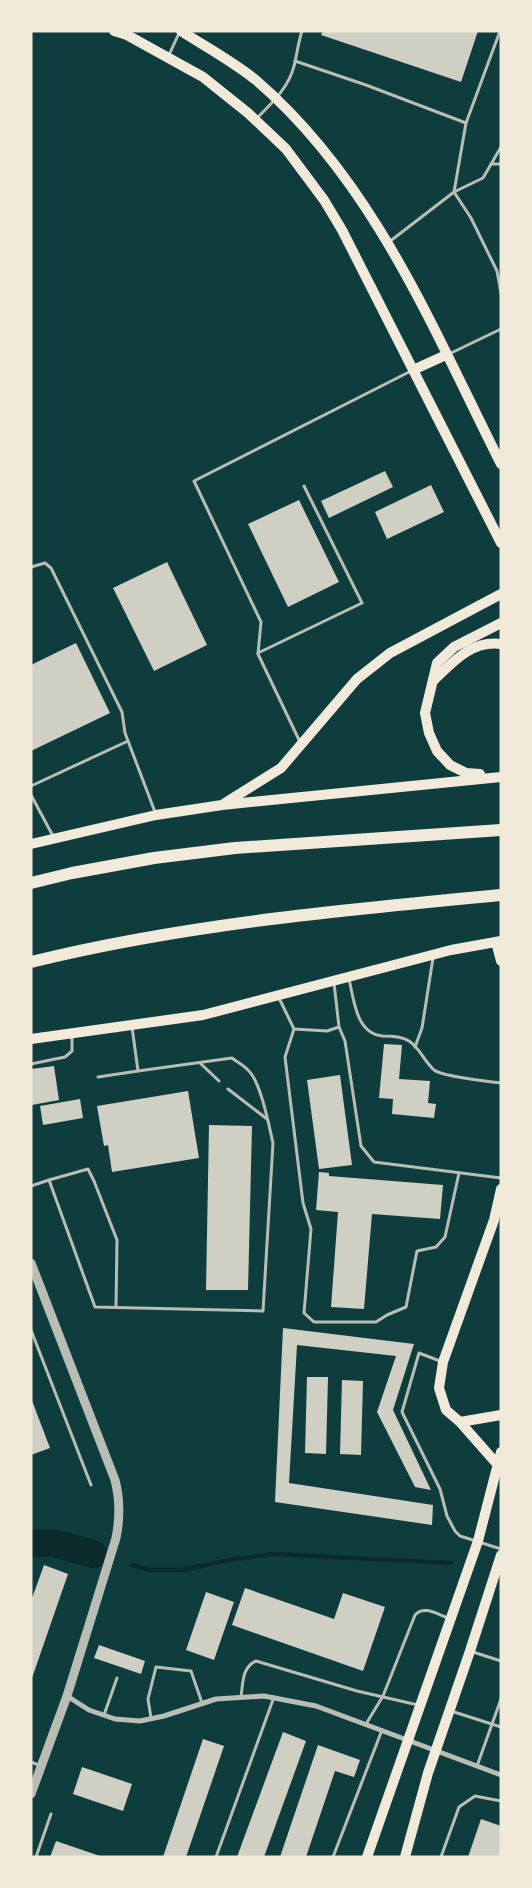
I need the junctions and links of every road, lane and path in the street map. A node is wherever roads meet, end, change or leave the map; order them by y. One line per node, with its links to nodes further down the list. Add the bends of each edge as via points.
1 (114, 31): 5 (main road)
2 (180, 31): 5 (lane); 7 (main road, via 256,81)
3 (302, 31): 6 (lane)
4 (500, 31): 9 (lane)
5 (168, 58): 8 (main road, via 203,77)
6 (295, 61): 7 (lane, via 289,80); 9 (lane)
7 (276, 100): 8 (lane); 14 (main road, via 304,126 323,150)
8 (255, 120): 19 (main road, via 286,149 329,208)
9 (466, 123): 13 (lane)
10 (501, 147): 11 (lane)
11 (491, 164): 12 (lane); 13 (lane, via 482,178)
12 (501, 164)
13 (454, 192): 14 (lane); 15 (lane)
14 (388, 242): 18 (main road)
15 (499, 270): 16 (lane)
16 (501, 293)
17 (501, 329): 18 (lane)
18 (446, 355): 19 (main road); 20 (main road)
19 (413, 370): 22 (main road); 27 (lane, via 194,481 261,622)
20 (501, 464)
21 (304, 486): 27 (lane, via 362,603)
22 (501, 543)
23 (31, 567): 29 (lane, via 45,563 51,568 122,712)
24 (501, 594): 30 (main road, via 390,653 357,679)
25 (501, 624): 28 (main road, via 454,647 437,663)
26 (501, 644): 28 (main road, via 492,643 461,654)
27 (258, 654): 30 (lane)
28 (433, 681): 31 (main road, via 425,713 437,750 450,765 466,773)
29 (128, 741): 32 (lane); 35 (lane)
30 (301, 745): 34 (main road, via 281,768)
31 (501, 776): 34 (main road)
32 (31, 786)
33 (31, 795): 37 (lane)
34 (222, 805): 35 (main road)
35 (156, 815): 37 (main road)
36 (501, 830): 39 (highway, via 154,858)
37 (54, 838): 38 (main road)
38 (31, 844)
39 (31, 883)
40 (501, 895): 44 (highway, via 234,923)
41 (498, 942): 42 (main road); 43 (main road)
42 (433, 955): 45 (main road); 53 (lane)
43 (501, 961)
44 (31, 962)
45 (349, 977): 46 (main road); 53 (lane, via 363,1027 374,1035 408,1040)
46 (334, 981): 47 (main road); 49 (lane)
47 (278, 995): 48 (main road, via 203,1015); 50 (lane)
48 (132, 1024): 51 (main road); 56 (lane)
49 (339, 1027): 50 (lane, via 327,1031); 62 (lane, via 345,1040 361,1146 374,1162)
50 (294, 1029): 62 (lane, via 285,1057 303,1203 311,1229 304,1314 314,1322 376,1322 406,1307 417,1251 436,1247 445,1237)
51 (72, 1032): 52 (main road); 55 (lane, via 72,1051 65,1057)
52 (31, 1039)
53 (416, 1047): 59 (lane, via 438,1073)
54 (199, 1063): 56 (lane); 58 (lane); 61 (lane, via 232,1058 250,1071)
55 (31, 1064)
56 (138, 1071): 57 (lane)
57 (98, 1077)
58 (218, 1081)
59 (501, 1083)
60 (228, 1089): 61 (lane)
61 (268, 1120): 69 (lane, via 273,1143 263,1311)
62 (459, 1173): 63 (lane)
63 (501, 1178)
64 (50, 1180): 65 (lane); 69 (lane, via 95,1307); 69 (lane, via 88,1169 117,1240)
65 (31, 1186)
66 (501, 1189): 71 (main road, via 494,1220)
67 (31, 1263): 68 (street)
68 (33, 1274): 84 (street, via 119,1494 116,1538)
69 (116, 1307)
70 (31, 1330): 76 (lane)
71 (443, 1362): 73 (main road, via 439,1378 442,1399 446,1410); 77 (lane, via 419,1353 402,1412 440,1488 454,1531)
72 (501, 1415): 73 (main road)
73 (460, 1422): 75 (main road)
74 (501, 1452): 75 (main road)
75 (497, 1464): 77 (main road)
76 (91, 1485)
77 (478, 1541): 78 (lane); 80 (main road)
78 (501, 1549)
79 (501, 1554): 81 (main road)
80 (451, 1618): 85 (lane, via 426,1610 415,1615); 90 (main road)
81 (470, 1651): 82 (lane); 91 (main road)
82 (501, 1661)
83 (117, 1678): 92 (lane)
84 (67, 1696): 92 (street); 101 (street)
85 (382, 1696): 86 (lane, via 256,1661 246,1670); 90 (lane); 94 (lane)
86 (241, 1697): 87 (street); 89 (street)
87 (274, 1697): 94 (street, via 316,1706); 109 (lane)
88 (501, 1699): 95 (lane)
89 (202, 1704): 93 (street); 93 (lane, via 191,1671 156,1667 148,1698)
90 (421, 1705): 98 (main road)
91 (449, 1710): 95 (lane); 99 (main road)
92 (104, 1715): 93 (street, via 140,1721)
93 (151, 1718)
94 (366, 1724): 97 (street)
95 (492, 1724): 96 (lane); 102 (lane)
96 (501, 1727)
97 (382, 1730): 98 (street); 110 (lane)
98 (408, 1740): 99 (street); 111 (main road)
99 (436, 1750): 102 (street); 112 (main road)
100 (31, 1762): 101 (lane)
101 (42, 1766): 104 (street)
102 (477, 1766): 103 (street)
103 (501, 1775)
104 (31, 1794)
105 (501, 1801): 113 (lane, via 475,1796 459,1807)
106 (51, 1814): 108 (lane)
107 (31, 1851): 108 (lane)
108 (37, 1855)
109 (216, 1857)
110 (333, 1857)
111 (368, 1857)
112 (405, 1857)
113 (441, 1857)

